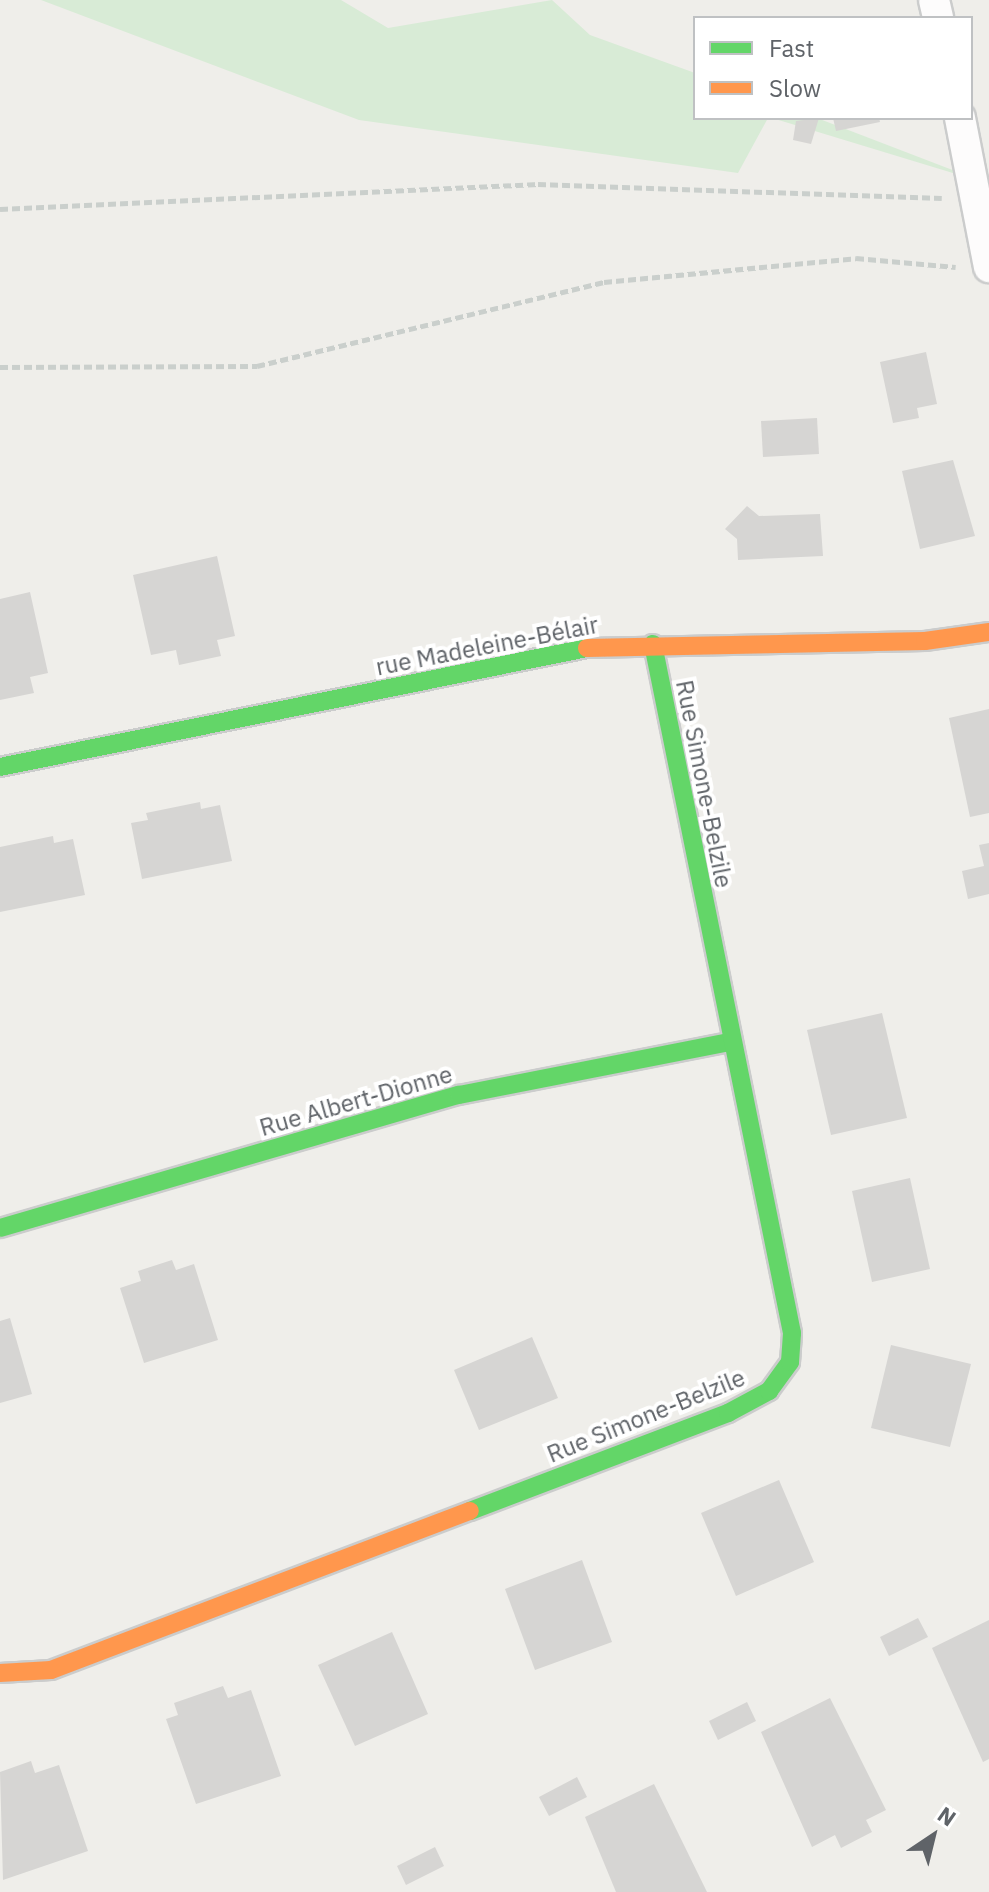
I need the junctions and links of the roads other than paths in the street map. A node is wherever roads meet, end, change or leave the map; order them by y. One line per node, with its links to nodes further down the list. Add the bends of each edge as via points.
1 (960, 120): 2 (street, via 981,217)
2 (974, 267)
3 (989, 632): 4 (street, rue Madeleine-Bélair, via 925,641)
4 (653, 644): 5 (street, rue Madeleine-Bélair, via 586,648); 6 (street, Rue Simone-Belzile)
5 (0, 767)
6 (729, 1042): 7 (street, Rue Albert-Dionne, via 459,1095); 8 (street, Rue Simone-Belzile, via 792,1333 790,1362 769,1391 728,1413 51,1670)
7 (0, 1228)
8 (0, 1673)

